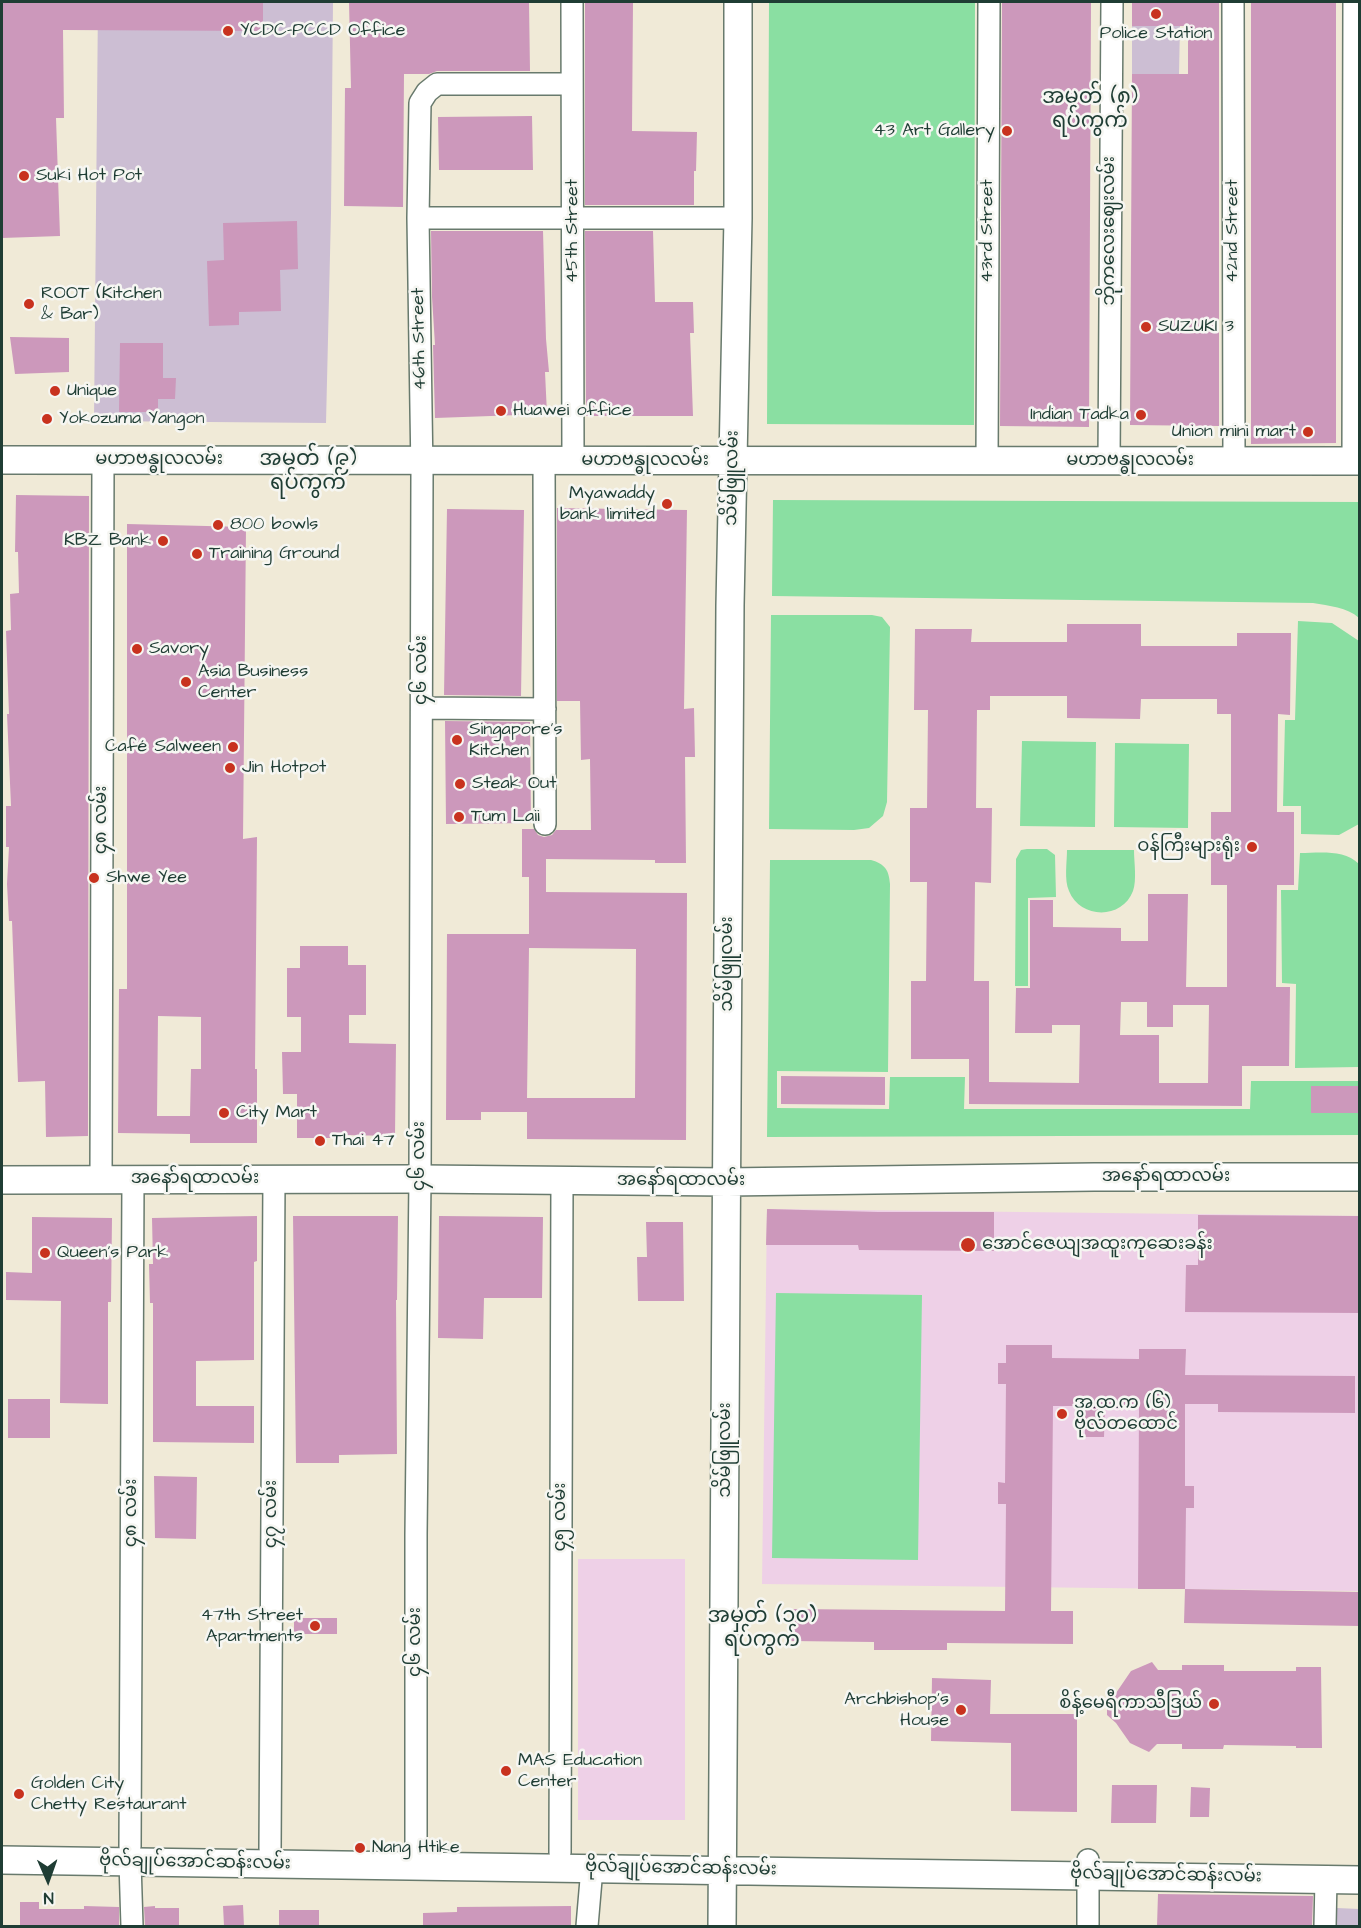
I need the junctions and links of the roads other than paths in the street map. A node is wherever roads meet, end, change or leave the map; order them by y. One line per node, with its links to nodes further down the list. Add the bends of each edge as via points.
1 (572, 2): 7 (street, 45th Street)
2 (738, 2): 10 (main road, သိမ်ဖြူလမ်း)
3 (989, 2): 13 (street, 43rd Street)
4 (1112, 2): 15 (street, ဘိုကလေးဈေးလမ်း)
5 (1233, 2): 16 (street, 42nd Street)
6 (1354, 2): 17 (street)
7 (572, 84): 8 (street, 46th Street, via 437,84 426,92 420,103); 9 (street, 45th Street)
8 (418, 218): 9 (street); 19 (street, 46th Street)
9 (573, 218): 10 (street); 14 (street, 45th Street)
10 (738, 218): 18 (main road, သိမ်ဖြူလမ်း)
11 (2, 460): 12 (main road, မဟာဗန္ဓုလလမ်း)
12 (103, 460): 19 (main road, မဟာဗန္ဓုလလမ်း); 25 (street, ၄၈ လမ်း)
13 (987, 460): 15 (main road, မဟာဗန္ဓုလလမ်း); 18 (main road, မဟာဗန္ဓုလလမ်း)
14 (573, 461): 18 (main road, မဟာဗန္ဓုလလမ်း); 20 (main road, မဟာဗန္ဓုလလမ်း)
15 (1109, 461): 16 (main road, မဟာဗန္ဓုလလမ်း)
16 (1234, 461): 17 (main road, မဟာဗန္ဓုလလမ်း)
17 (1356, 461)
18 (733, 462): 31 (main road, သိမ်ဖြူလမ်း)
19 (422, 467): 20 (main road, မဟာဗန္ဓုလလမ်း); 21 (street, ၄၆ လမ်း)
20 (544, 468): 22 (street)
21 (422, 708): 22 (street); 28 (street, ၄၆ လမ်း)
22 (545, 709): 23 (street)
23 (545, 824)
24 (1359, 1176): 31 (main road, အနော်ရထာလမ်း)
25 (101, 1179): 26 (main road, အနော်ရထာလမ်း); 29 (main road, အနော်ရထာလမ်း)
26 (133, 1179): 27 (main road, အနော်ရထာလမ်း); 36 (street, ၄၈ လမ်း)
27 (273, 1179): 28 (main road, အနော်ရထာလမ်း); 33 (street, ၄၇ လမ်း)
28 (420, 1179): 30 (main road, အနော်ရထာလမ်း); 34 (street, ၄၆ လမ်း)
29 (2, 1180)
30 (562, 1180): 31 (main road, အနော်ရထာလမ်း); 35 (street, ၄၅ လမ်း)
31 (728, 1182): 38 (main road, သိမ်ဖြူလမ်း)
32 (2, 1845): 36 (main road, ဗိုလ်ချုပ်အောင်ဆန်းလမ်း)
33 (270, 1849): 34 (main road, ဗိုလ်ချုပ်အောင်ဆန်းလမ်း); 36 (main road, ဗိုလ်ချုပ်အောင်ဆန်းလမ်း)
34 (416, 1851): 35 (main road, ဗိုလ်ချုပ်အောင်ဆန်းလမ်း)
35 (560, 1853): 38 (main road, ဗိုလ်ချုပ်အောင်ဆန်းလမ်း)
36 (130, 1854): 37 (main road, ဗိုလ်ချုပ်အောင်ဆန်းလမ်း); 39 (main road, ဗိုလ်ချုပ်အောင်ဆန်းလမ်း); 42 (street, ၄၈ လမ်း)
37 (2, 1860)
38 (723, 1863): 39 (main road, ဗိုလ်ချုပ်အောင်ဆန်းလမ်း); 40 (main road, ဗိုလ်ချုပ်အောင်ဆန်းလမ်း); 44 (main road, သိမ်ဖြူလမ်း)
39 (592, 1868): 43 (street)
40 (1088, 1868): 41 (main road, ဗိုလ်ချုပ်အောင်ဆန်းလမ်း); 45 (street)
41 (1345, 1873): 46 (street)
42 (132, 1926)
43 (587, 1926)
44 (722, 1926)
45 (1088, 1926)
46 (1325, 1926)

